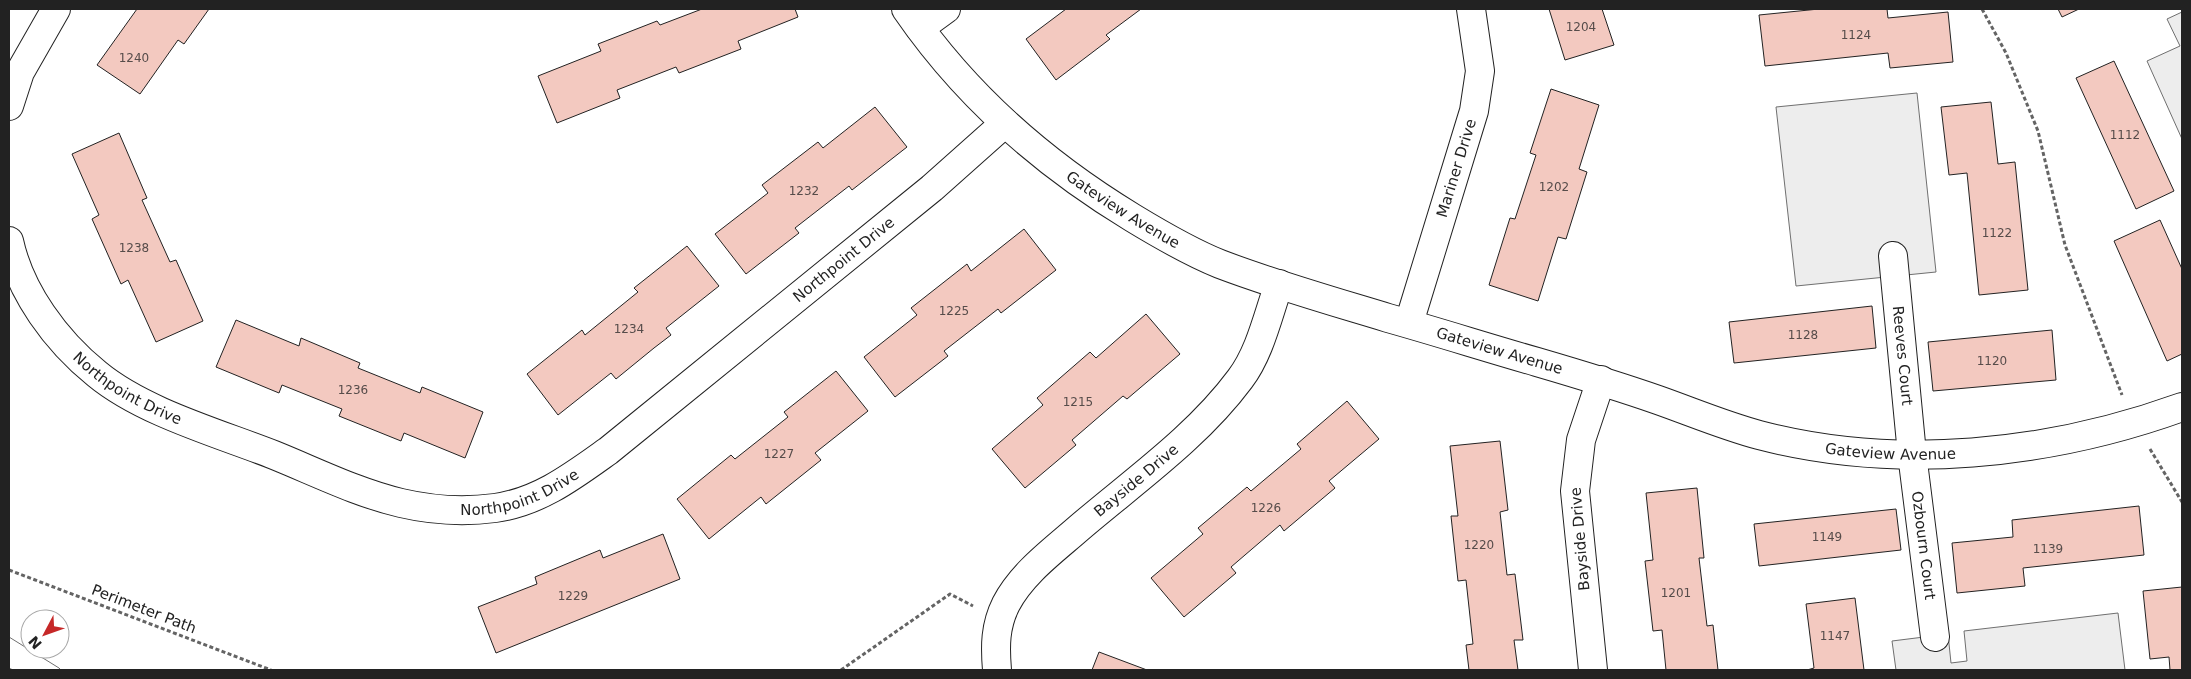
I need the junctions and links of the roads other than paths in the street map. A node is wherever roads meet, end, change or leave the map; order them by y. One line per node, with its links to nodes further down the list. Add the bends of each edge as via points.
1 (56, 9): 5 (street, via 20,72)
2 (946, 9): 4 (street)
3 (1471, 9): 10 (street, Mariner Drive, via 1480,71 1474,111)
4 (913, 18): 6 (street, Gateview Avenue, via 960,77)
5 (9, 106)
6 (1005, 123): 7 (street, Northpoint Drive, via 932,188 608,451 531,500 495,508 452,510 379,497 148,406 98,375 68,346 29,294); 9 (street, Gateview Avenue, via 1073,179 1153,230 1218,263)
7 (9, 241)
8 (1893, 256): 13 (street, Reeves Court)
9 (1279, 284): 10 (street, Gateview Avenue); 15 (street, Bayside Drive, via 1249,365 1232,389 1192,432 1043,560 1019,585 999,619 995,638)
10 (1409, 324): 11 (street, Gateview Avenue)
11 (1602, 380): 13 (street, Gateview Avenue, via 1759,434 1833,448); 16 (street, Bayside Drive, via 1581,440 1575,491)
12 (2182, 407): 13 (street, Gateview Avenue, via 2135,424 2030,446)
13 (1912, 454): 14 (street, Ozbourn Court)
14 (1935, 637)
15 (997, 670)
16 (1593, 670)

